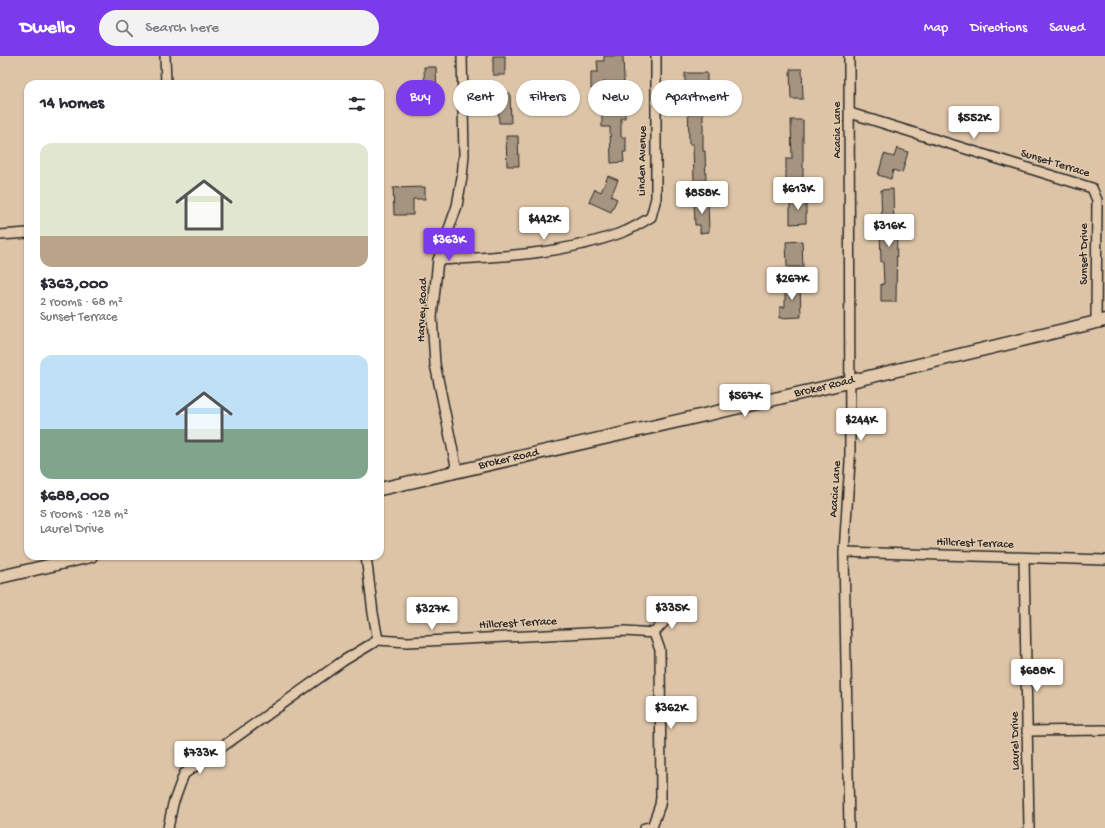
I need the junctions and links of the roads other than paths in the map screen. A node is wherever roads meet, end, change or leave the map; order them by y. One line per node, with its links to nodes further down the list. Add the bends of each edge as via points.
1 (166, 56): 5 (street)
2 (462, 56): 10 (street, Harvey Road, via 462,177 457,206)
3 (656, 56): 10 (street, Linden Avenue, via 656,198 651,217 627,230 590,242 546,251 500,257)
4 (849, 56): 6 (street, Acacia Lane)
5 (166, 80)
6 (850, 113): 7 (street, Sunset Terrace); 12 (street, Acacia Lane)
7 (1092, 188): 11 (street, Sunset Drive, via 1097,200)
8 (24, 233): 9 (street)
9 (0, 235)
10 (438, 260): 13 (street, Harvey Road, via 432,317 435,364)
11 (1101, 321): 12 (street, Broker Road)
12 (850, 381): 13 (street, Broker Road); 15 (street, Acacia Lane, via 850,462)
13 (457, 471): 14 (street, Broker Road)
14 (384, 488)
15 (844, 552): 16 (street, Hillcrest Terrace); 28 (street, Acacia Lane)
16 (1024, 558): 19 (street, Hillcrest Terrace); 25 (street, Laurel Drive)
17 (74, 560): 20 (street)
18 (366, 560): 23 (street, via 372,613)
19 (1105, 560)
20 (0, 577)
21 (673, 612): 22 (street)
22 (654, 633): 23 (street, Hillcrest Terrace, via 625,631 408,642); 26 (street, via 660,650 661,797 660,805)
23 (378, 640): 27 (street, via 343,661 184,774 173,804)
24 (1105, 730): 25 (street)
25 (1027, 731): 29 (street, Laurel Drive)
26 (648, 827)
27 (168, 828)
28 (850, 828)
29 (1029, 828)

